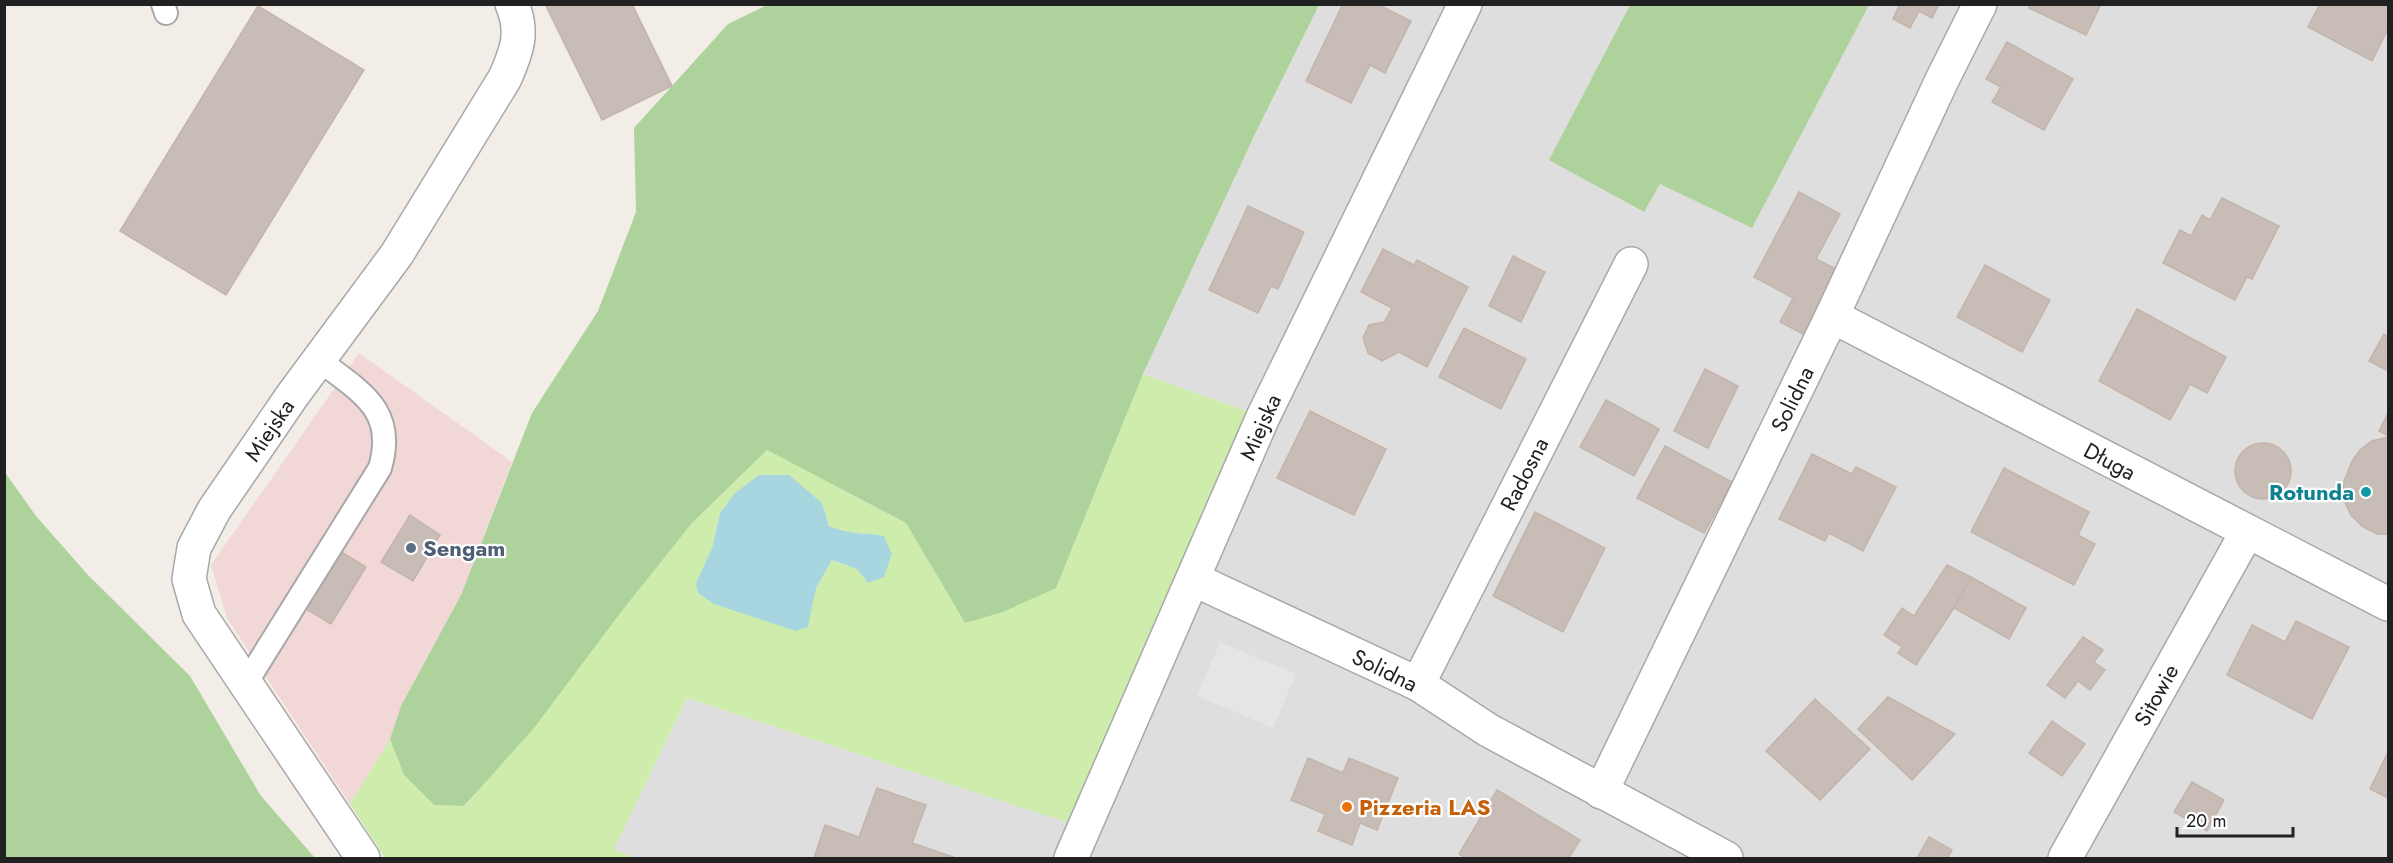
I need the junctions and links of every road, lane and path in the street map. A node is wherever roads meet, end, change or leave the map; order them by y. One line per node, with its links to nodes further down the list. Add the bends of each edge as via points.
1 (512, 4): 6 (street, Miejska, via 518,18 518,49 505,78 397,254)
2 (1465, 4): 8 (street, Miejska, via 1263,417)
3 (1980, 4): 5 (street, Solidna)
4 (1630, 264): 11 (street, Radosna)
5 (1832, 316): 7 (street, Długa); 12 (street, Solidna)
6 (320, 360): 10 (street, Miejska, via 214,510 194,548 189,579 199,614); 10 (lane, via 364,394 379,412 385,452 380,468)
7 (2247, 532): 9 (street, Długa); 16 (street, Sitowie)
8 (1193, 579): 11 (street, Solidna); 14 (street, Miejska)
9 (2388, 604)
10 (246, 683): 13 (street, Miejska)
11 (1418, 684): 12 (street, Solidna, via 1488,730)
12 (1601, 792): 15 (street, Solidna)
13 (363, 858)
14 (1071, 858)
15 (1726, 858)
16 (2065, 858)

